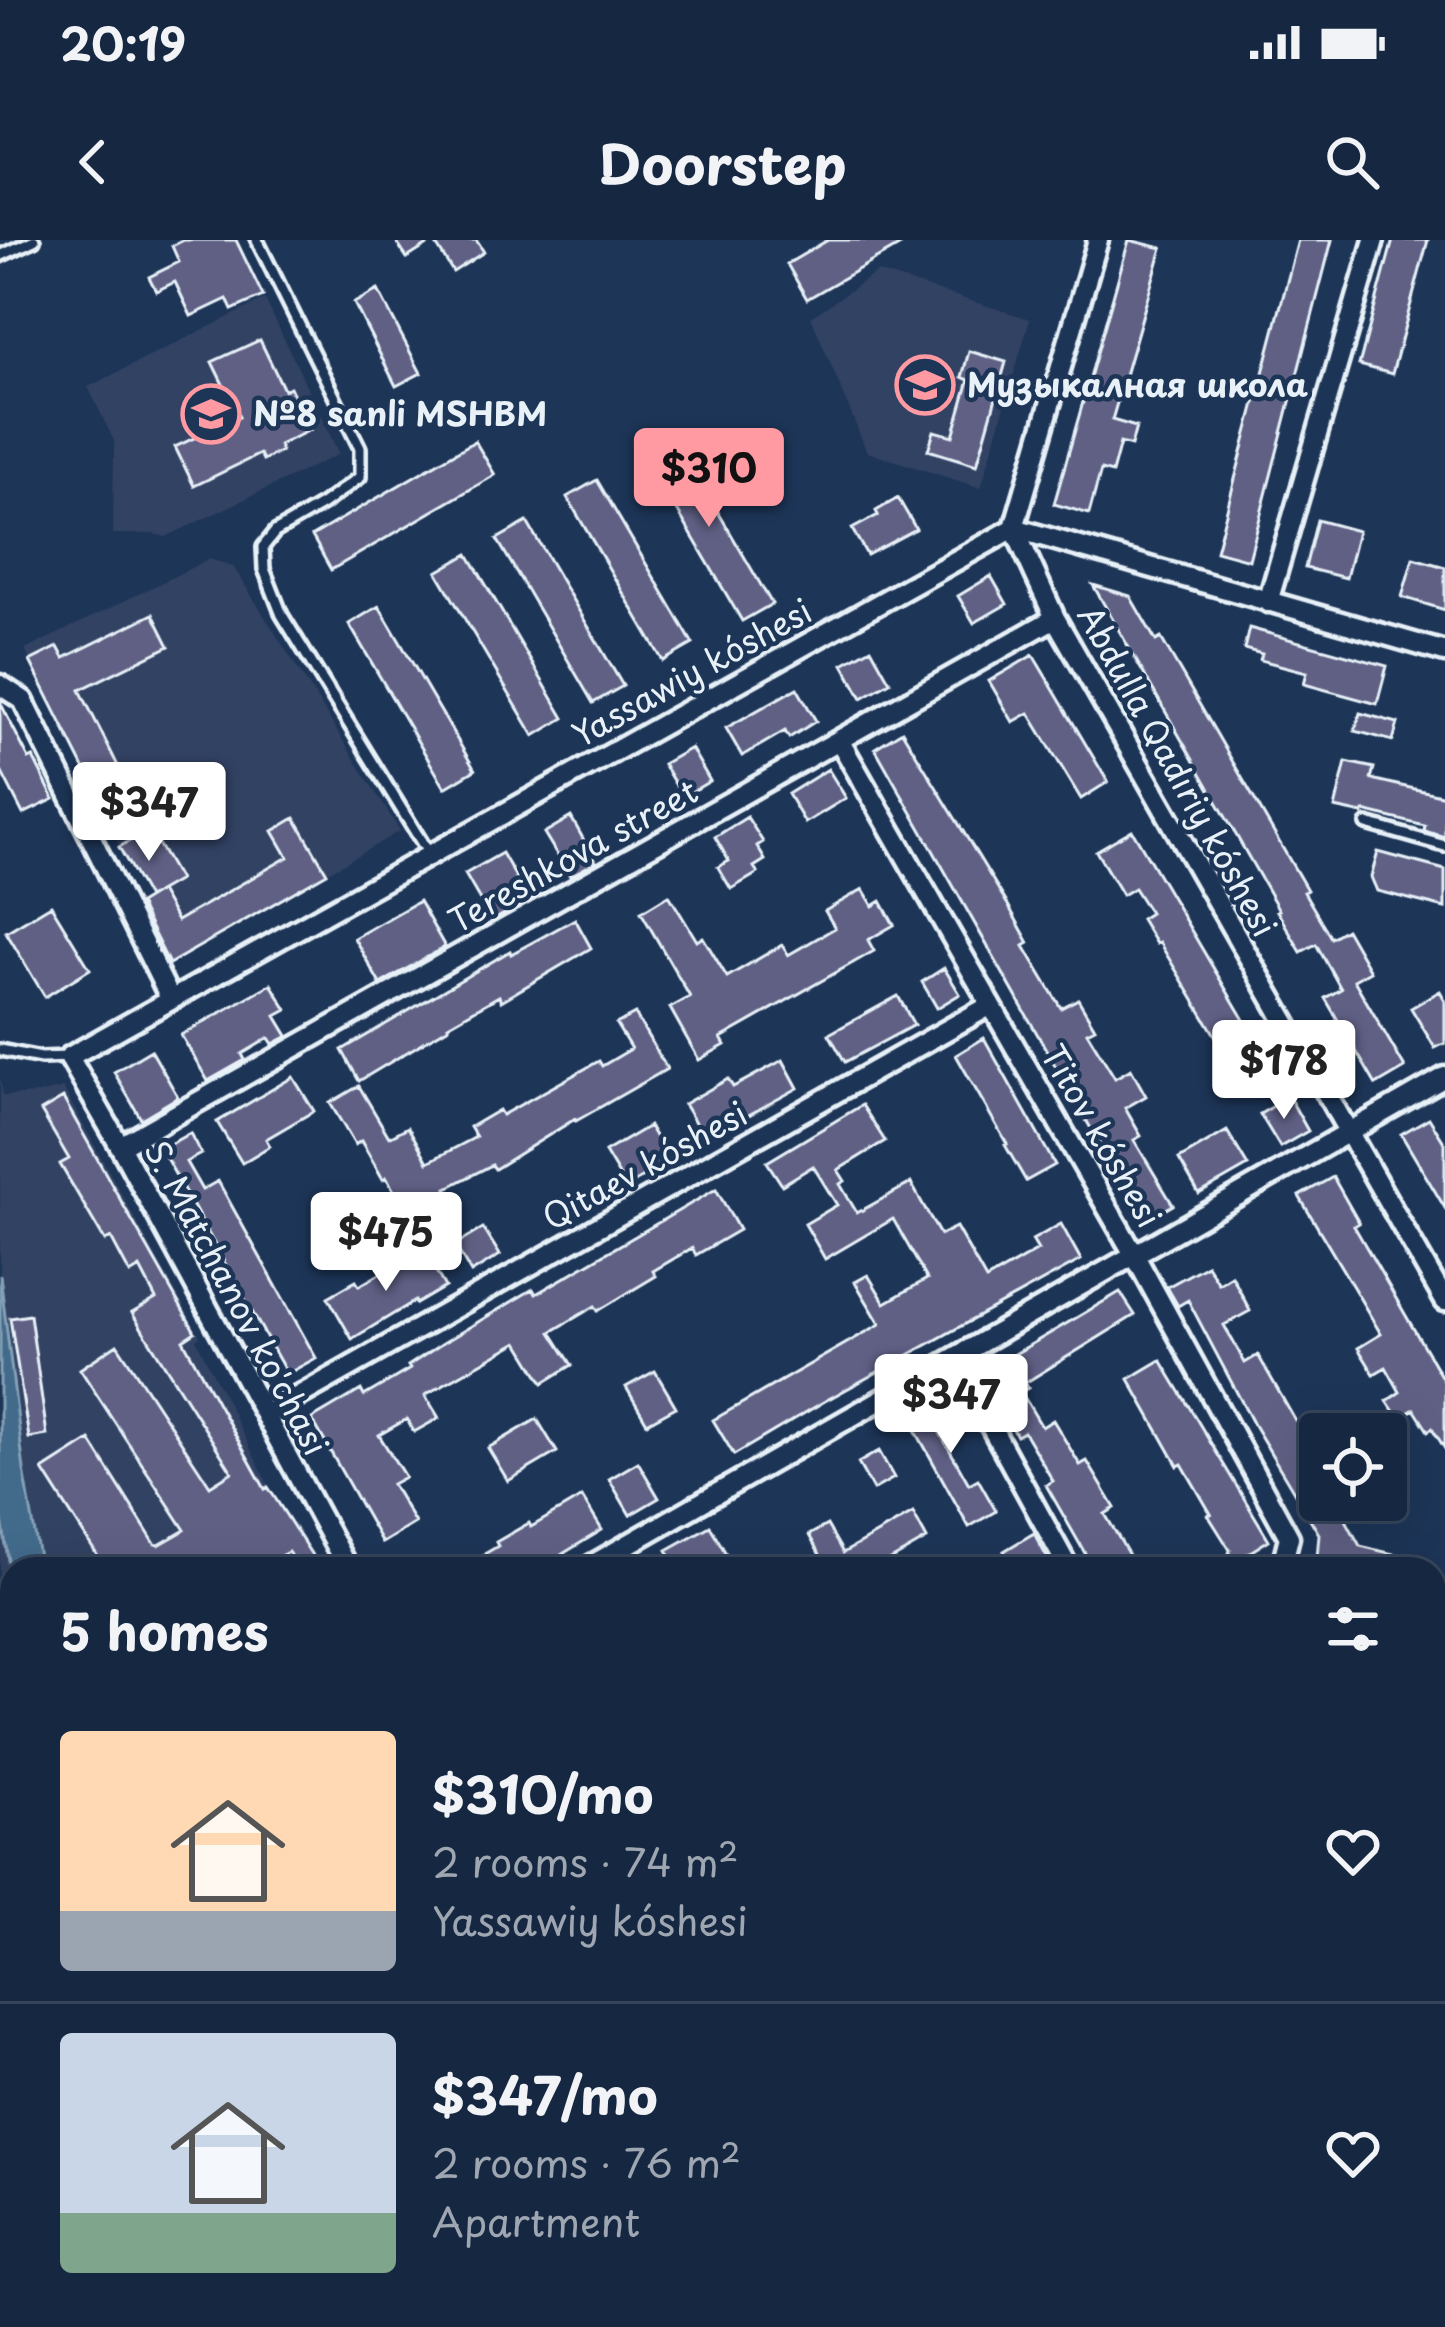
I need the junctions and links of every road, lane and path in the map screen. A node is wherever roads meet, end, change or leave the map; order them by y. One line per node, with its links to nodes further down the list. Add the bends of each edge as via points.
1 (34, 240): 5 (lane)
2 (257, 240): 14 (lane, via 360,448 360,477 275,532 263,547 264,569 282,615)
3 (1098, 240): 6 (street)
4 (1374, 240): 7 (street)
5 (0, 256)
6 (1013, 528): 7 (street); 8 (street, Abdulla Qadıriy kóshesi); 14 (street, Yassawiy kóshesi)
7 (1268, 602): 9 (street)
8 (1055, 618): 11 (street, Tereshkova street); 20 (street, Abdulla Qadıriy kóshesi)
9 (1445, 652)
10 (0, 685): 15 (street, via 23,700)
11 (839, 740): 16 (street, Titov kóshesi); 21 (street, Tereshkova street)
12 (1367, 824): 13 (lane)
13 (1445, 846)
14 (429, 854): 15 (street, Yassawiy kóshesi)
15 (170, 1000): 18 (street, Yassawiy kóshesi)
16 (992, 1005): 22 (street, Titov kóshesi); 25 (street, Qitaev kóshesi)
17 (0, 1051): 18 (lane)
18 (70, 1057): 21 (street, S. Matchanov ko'chasi)
19 (1445, 1077): 20 (street)
20 (1349, 1134): 22 (street); 23 (street, Abdulla Qadıriy kóshesi)
21 (120, 1146): 25 (street, S. Matchanov ko'chasi)
22 (1135, 1256): 24 (street); 29 (street, Titov kóshesi, via 1288,1537)
23 (1445, 1301)
24 (954, 1359): 27 (street); 28 (street)
25 (265, 1415): 26 (street, S. Matchanov ko'chasi)
26 (342, 1557)
27 (625, 1557)
28 (1062, 1557)
29 (1284, 1557)

